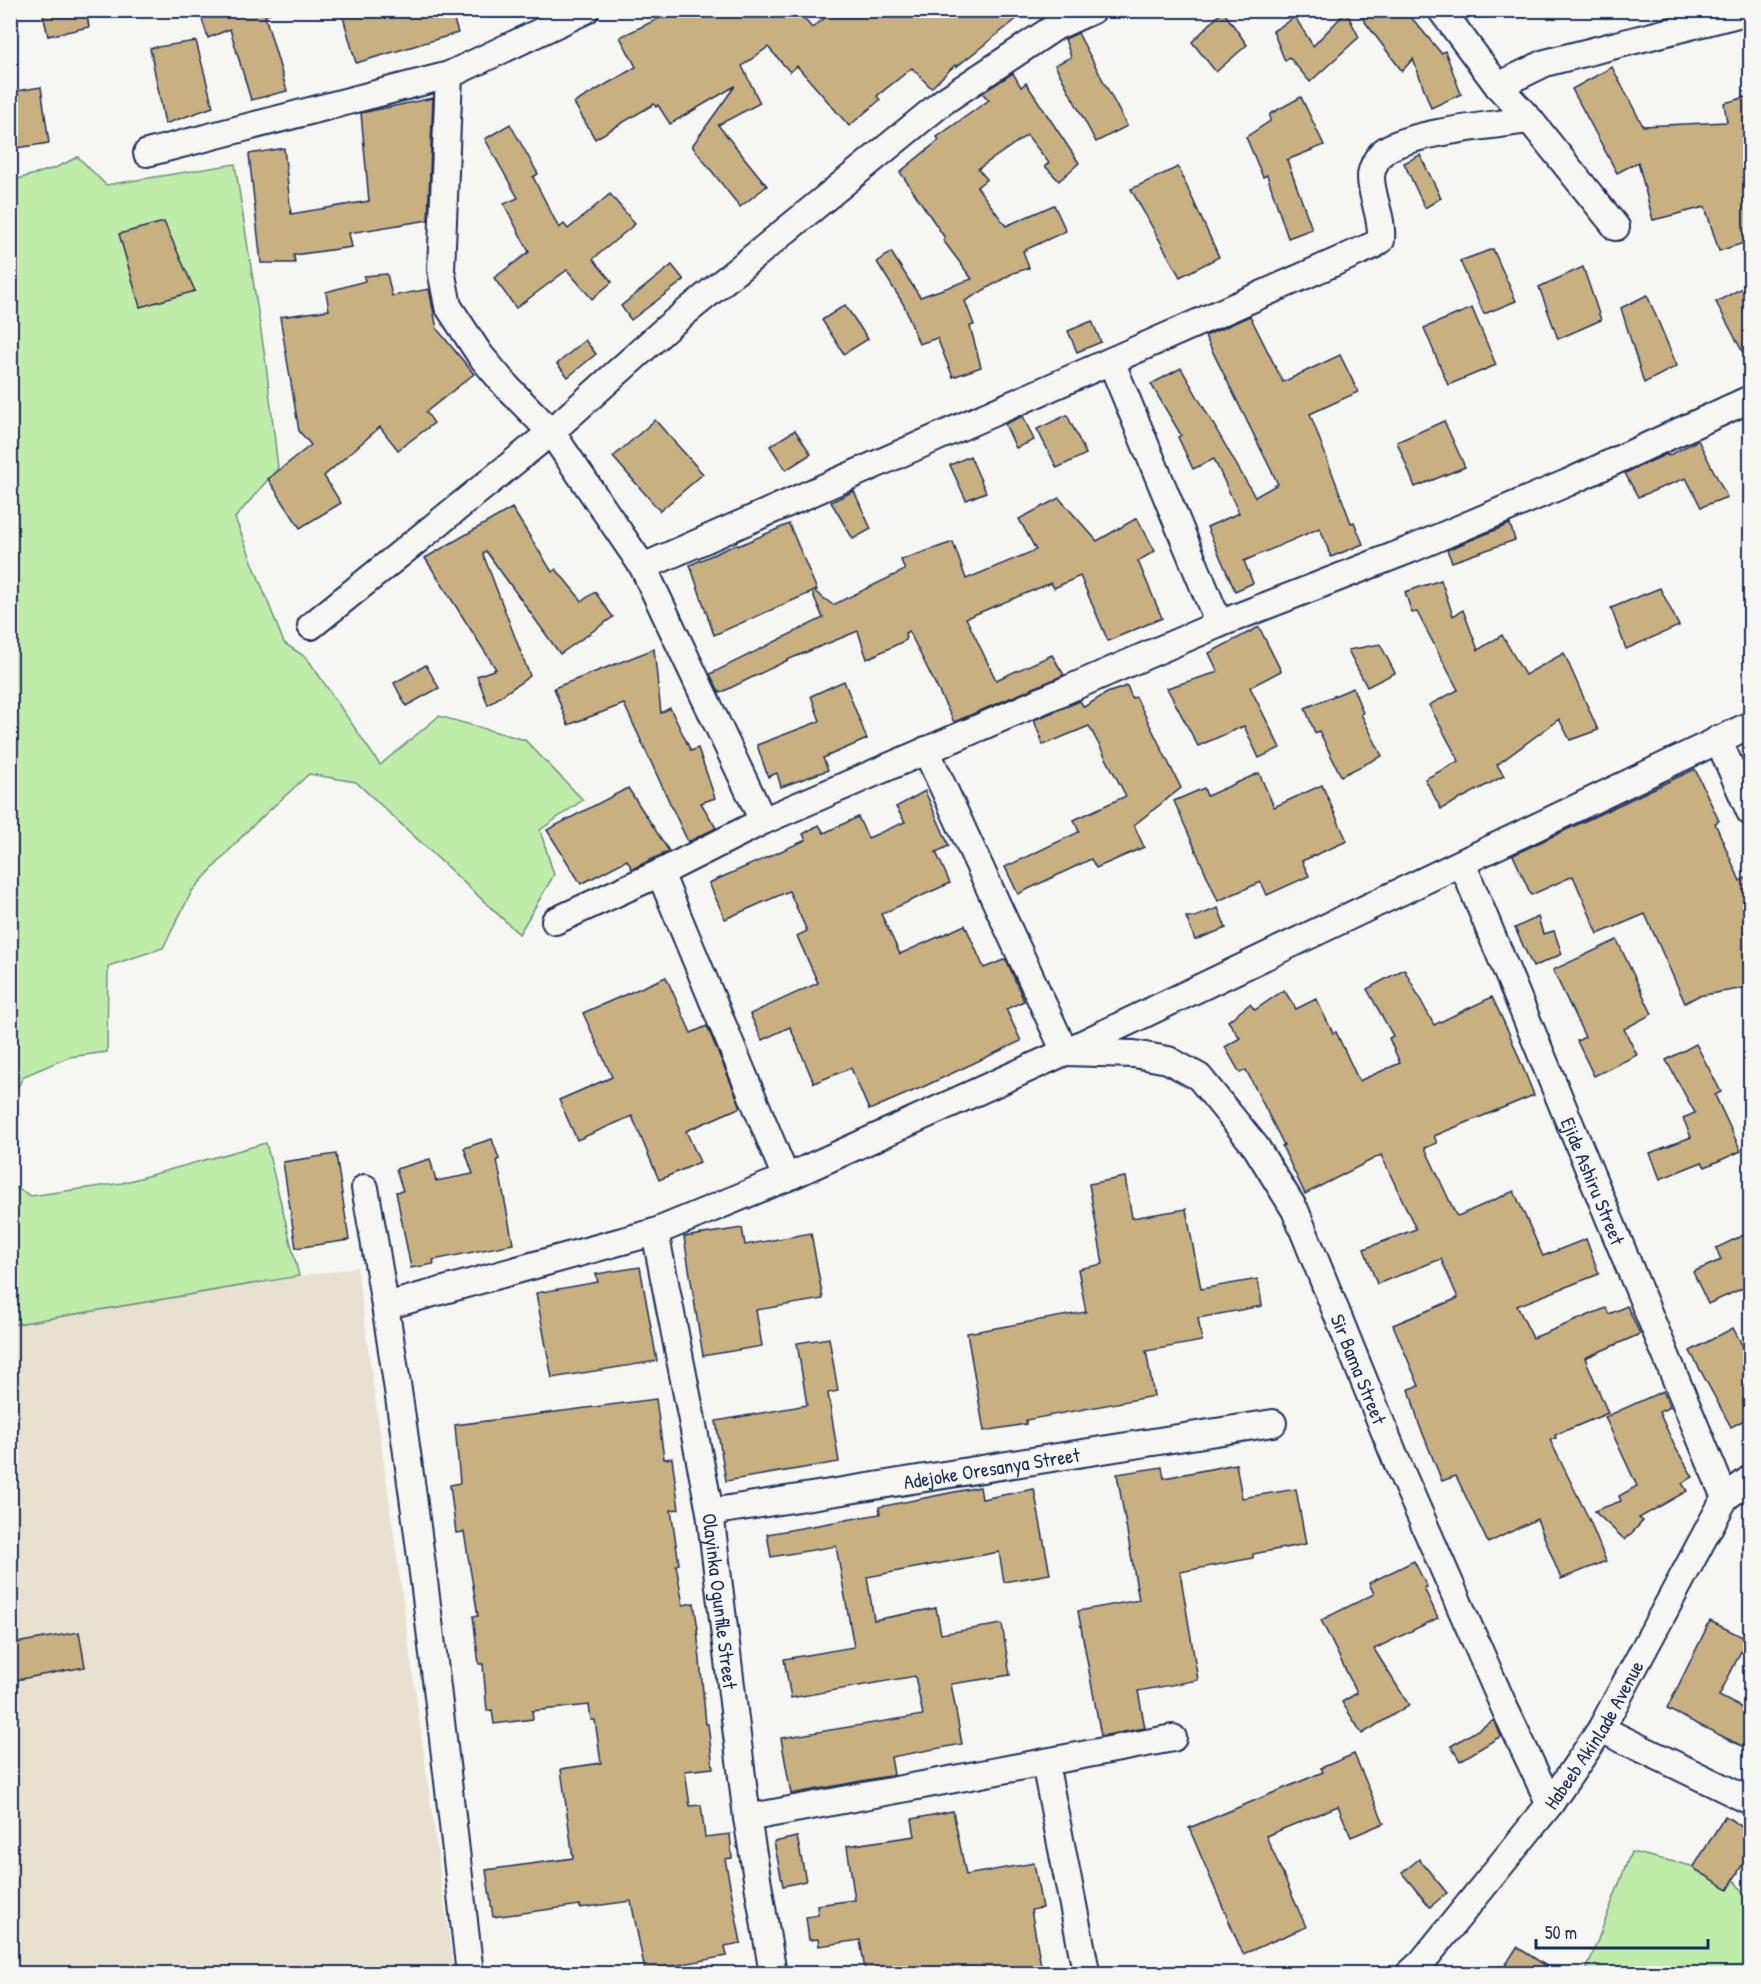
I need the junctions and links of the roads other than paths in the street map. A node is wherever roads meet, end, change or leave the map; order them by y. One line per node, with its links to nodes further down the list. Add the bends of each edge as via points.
1 (586, 10): 6 (street)
2 (1093, 10): 5 (street)
3 (1441, 10): 7 (street)
4 (1750, 11): 7 (street, via 1545,63)
5 (1050, 19): 13 (street, via 669,326)
6 (449, 75): 9 (street); 13 (street, via 441,270 448,306 480,356)
7 (1498, 86): 8 (street)
8 (1530, 120): 10 (street); 11 (street, via 1437,133 1401,142 1383,152 1371,176 1381,240)
9 (147, 153)
10 (1616, 227)
11 (1111, 360): 14 (street); 15 (street)
12 (1750, 399): 15 (street, via 1430,542)
13 (551, 432): 14 (street); 16 (street)
14 (643, 567): 21 (street)
15 (1219, 624): 19 (street)
16 (311, 626)
17 (1750, 725): 18 (street)
18 (1718, 739): 20 (street); 22 (street)
19 (927, 750): 21 (street); 25 (street)
20 (1750, 812)
21 (763, 821): 23 (street)
22 (1462, 863): 25 (street); 32 (street, Ejide Ashiru Street)
23 (660, 873): 24 (street); 26 (street)
24 (555, 921)
25 (1065, 1052): 26 (street); 38 (street, Sir Bama Street, via 1134,1054 1168,1060 1199,1077 1256,1147 1296,1210 1399,1467)
26 (786, 1178): 28 (street)
27 (365, 1188): 29 (street)
28 (655, 1232): 29 (street); 33 (street, Olayinka Ogunfile Street)
29 (386, 1306): 41 (street, via 435,1669)
30 (1273, 1423): 33 (street, Adejoke Oresanya Street)
31 (1750, 1479): 32 (street, Habeeb Akinlade Avenue)
32 (1725, 1498): 34 (street, Habeeb Akinlade Avenue)
33 (710, 1512): 39 (street, Olayinka Ogunfile Street)
34 (1601, 1730): 37 (street); 38 (street, Habeeb Akinlade Avenue)
35 (1173, 1738): 36 (street)
36 (1045, 1763): 39 (street); 40 (street)
37 (1750, 1801)
38 (1550, 1804): 43 (street, Habeeb Akinlade Avenue)
39 (747, 1818): 42 (street, Olayinka Ogunfile Street)
40 (1085, 1966)
41 (470, 1974)
42 (773, 1974)
43 (1409, 1974)

